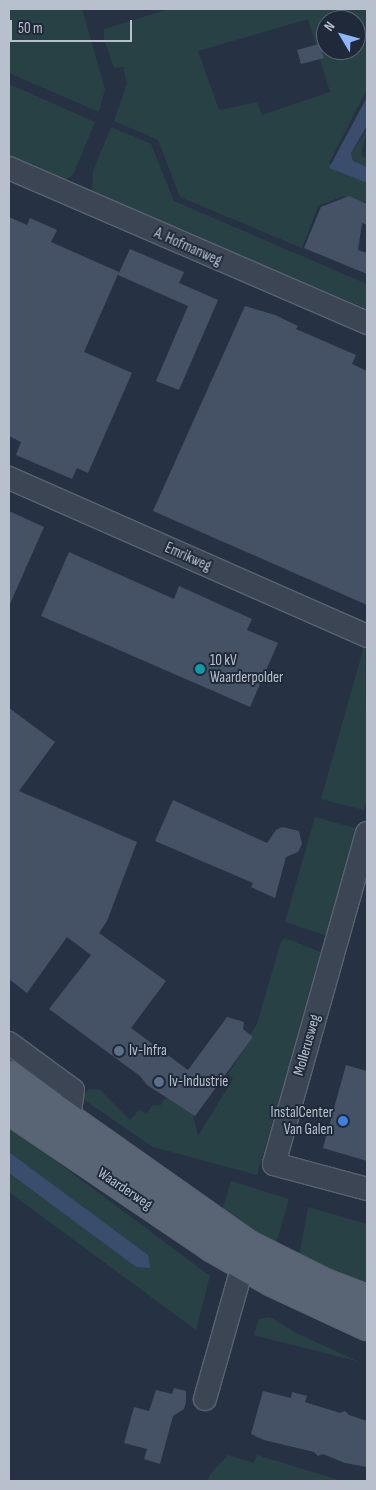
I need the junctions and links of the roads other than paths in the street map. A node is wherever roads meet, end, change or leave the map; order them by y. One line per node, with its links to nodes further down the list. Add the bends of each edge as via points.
1 (9, 168): 2 (street, A. Hofmanweg)
2 (367, 323)
3 (9, 478): 4 (street, Emrikweg)
4 (367, 636)
5 (367, 833): 10 (street, Mollerusweg, via 274,1164)
6 (9, 1042): 9 (street, via 73,1090)
7 (9, 1076): 9 (main road, Waarderweg)
8 (9, 1110): 11 (main road, Waarderweg)
9 (69, 1119): 11 (main road, Waarderweg)
10 (367, 1190)
11 (246, 1255): 12 (main road, Waarderweg); 13 (main road, Waarderweg); 14 (street)
12 (367, 1299)
13 (367, 1326)
14 (205, 1399)

